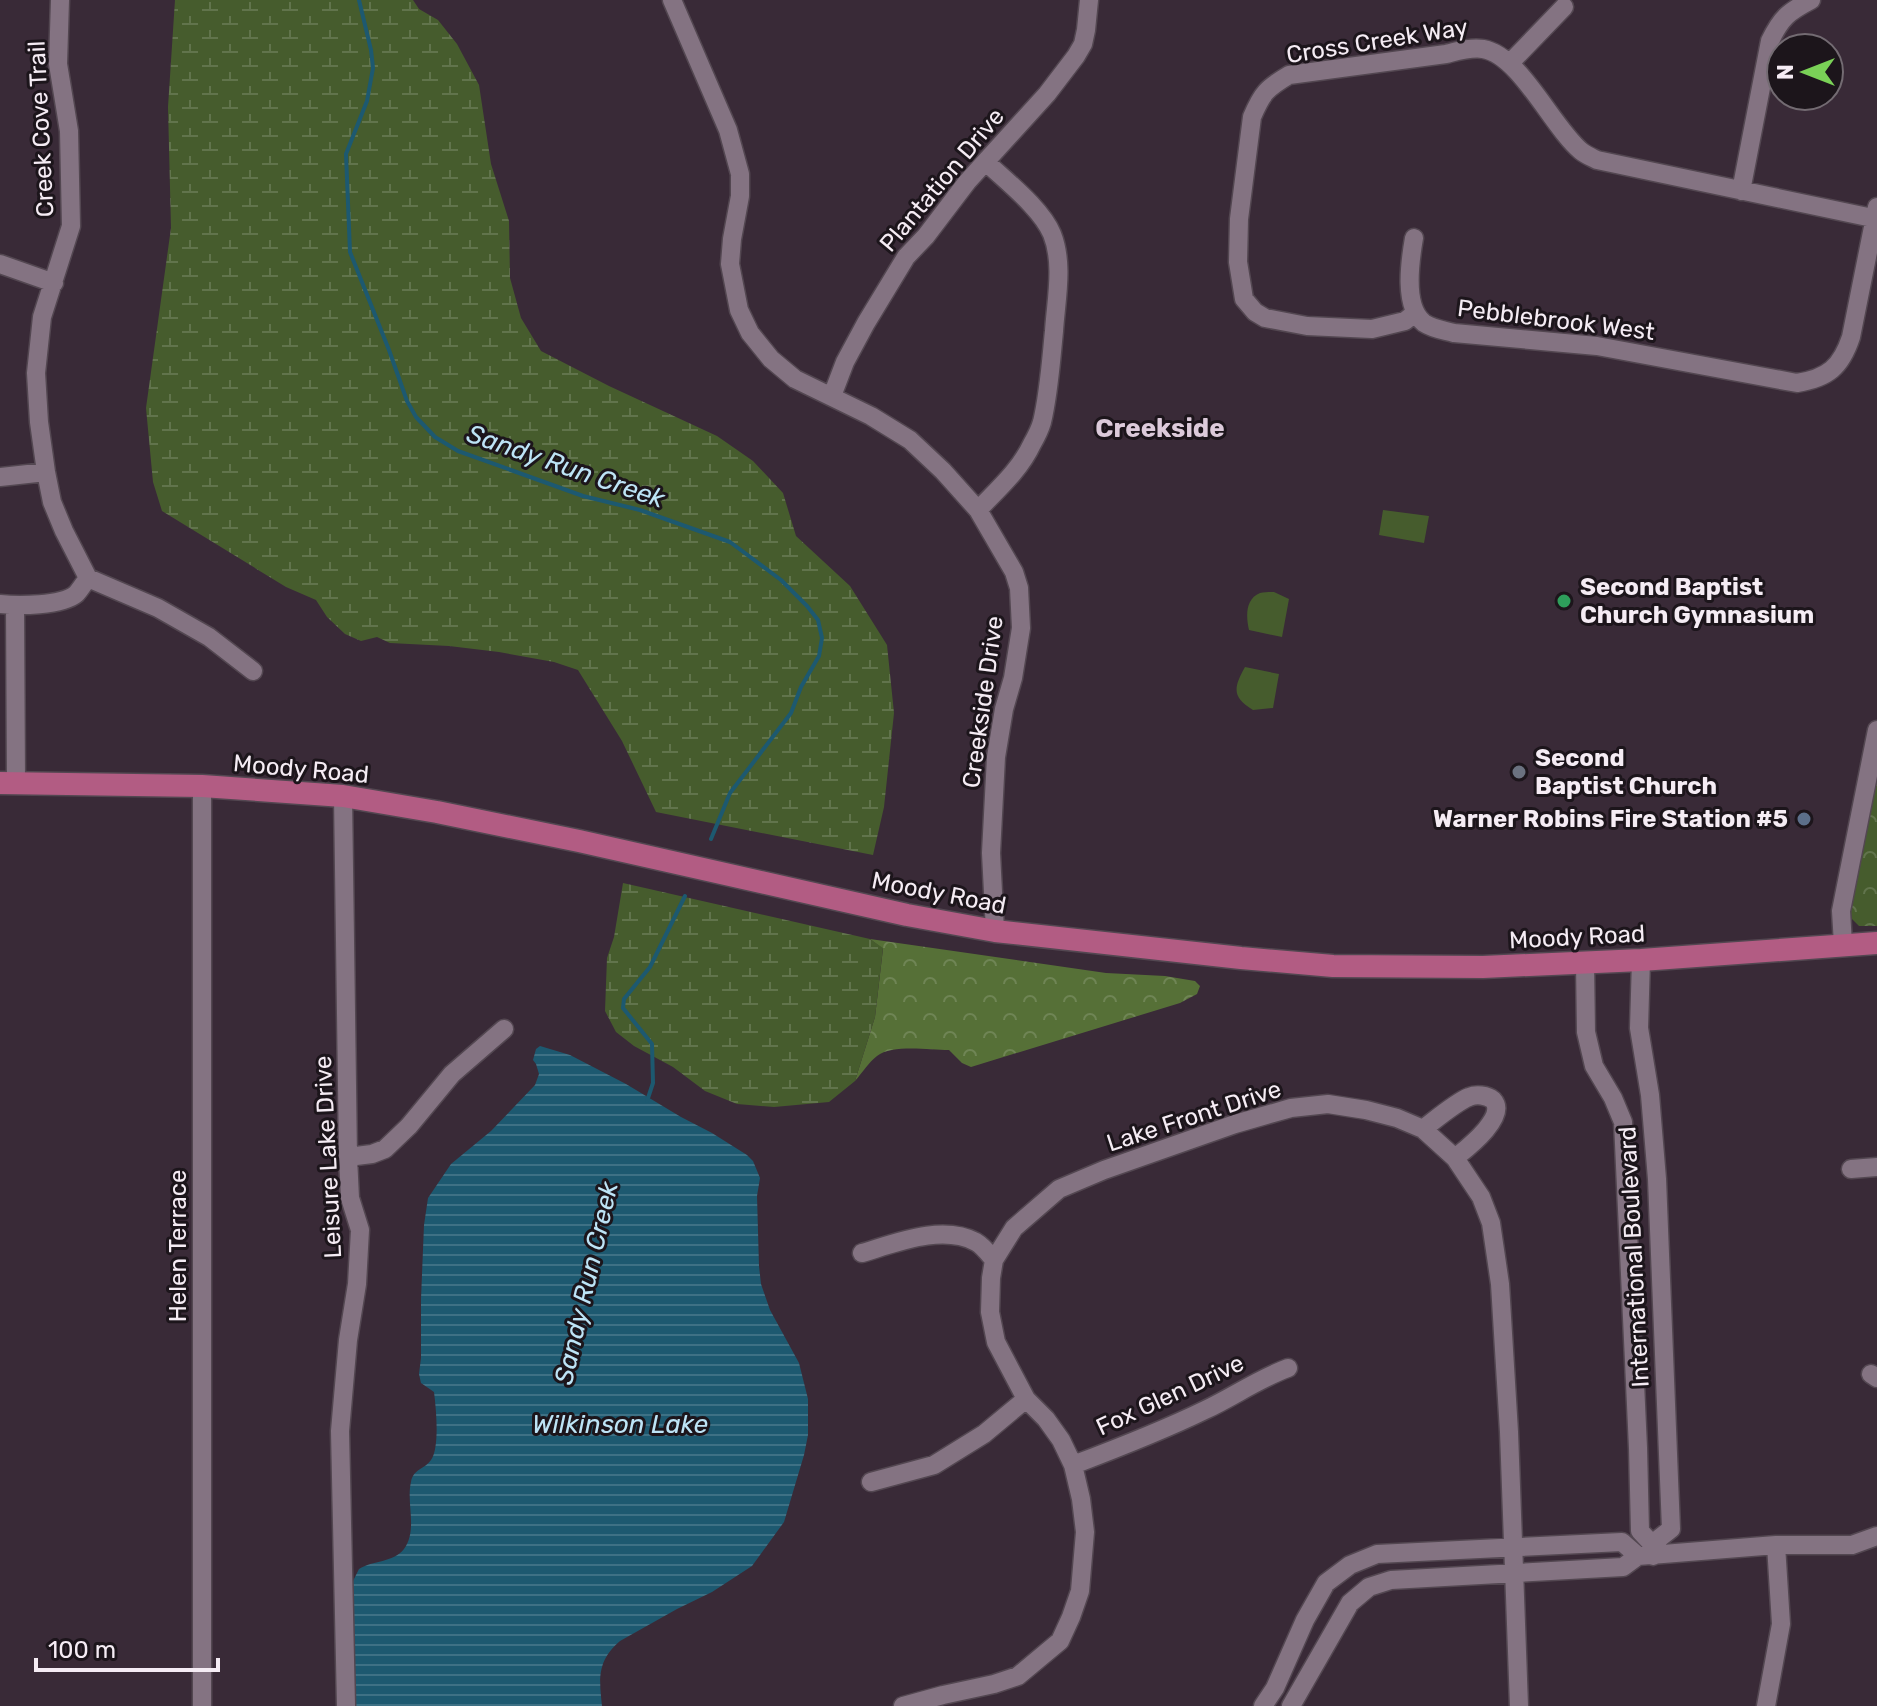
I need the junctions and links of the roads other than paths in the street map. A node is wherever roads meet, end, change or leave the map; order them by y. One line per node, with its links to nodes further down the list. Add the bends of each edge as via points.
1 (60, 0): 12 (street, Creek Cove Trail, via 58,64 69,131 71,226)
2 (1089, 0): 7 (street, Plantation Drive, via 1083,44 1076,56)
3 (1811, 0): 8 (street, via 1779,22 1770,41)
4 (678, 2): 14 (street, Creekside Drive, via 740,174 730,264 739,310 771,359 795,379)
5 (1564, 7): 6 (street)
6 (1510, 63): 8 (street, via 1583,154); 13 (street, Cross Creek Way, via 1494,52 1468,49 1289,75 1269,87 1252,117 1239,219 1244,299 1265,318 1288,323 1372,329 1405,321)
7 (986, 162): 14 (street, Plantation Drive, via 906,257 845,362); 17 (street, via 1047,225 1059,275 1042,424 1017,468)
8 (1741, 191): 9 (street)
9 (1876, 215): 13 (street, Pebblebrook West, via 1846,353 1814,380 1797,383 1597,346 1454,333 1433,328)
10 (1414, 238): 13 (street, via 1409,283)
11 (0, 264): 12 (street)
12 (54, 283): 15 (street, Creek Cove Trail, via 42,317 36,373)
13 (1415, 313)
14 (832, 396): 17 (street, Creekside Drive, via 910,440)
15 (46, 472): 16 (street); 18 (street, Creek Cove Trail, via 52,502)
16 (0, 477)
17 (978, 510): 25 (street, Creekside Drive, via 1014,572 1021,628 996,757 991,853)
18 (88, 578): 19 (street, via 75,595 51,603); 20 (street, via 158,608 209,637)
19 (8, 605): 22 (street)
20 (253, 671)
21 (1877, 730): 27 (street, via 1841,911)
22 (8, 783): 23 (main road, Moody Road)
23 (202, 786): 24 (main road, Moody Road); 47 (street, Helen Terrace)
24 (343, 796): 25 (main road, Moody Road); 32 (street, Leisure Lake Drive)
25 (995, 931): 29 (main road, Moody Road, via 1333,966)
26 (1877, 943): 27 (main road, Moody Road)
27 (1843, 944): 28 (main road, Moody Road)
28 (1641, 960): 29 (main road, Moody Road); 45 (street, International Boulevard, via 1639,1028 1657,1179 1671,1529)
29 (1585, 963): 45 (street, International Boulevard, via 1591,1055 1623,1122 1640,1531)
30 (504, 1029): 32 (street, via 452,1074 385,1149)
31 (1423, 1129): 33 (street, Lake Front Drive); 33 (street, via 1468,1097 1492,1099 1495,1117); 37 (street, Lake Front Drive, via 1397,1118 1328,1104 1235,1124 1059,1189 1014,1228)
32 (348, 1157): 48 (street, Leisure Lake Drive, via 350,1198 360,1230 340,1431)
33 (1455, 1158): 44 (street, Lake Front Drive, via 1491,1223 1500,1284)
34 (1877, 1167): 35 (street)
35 (1851, 1169)
36 (862, 1253): 37 (street, via 936,1235 978,1243)
37 (994, 1260): 39 (street, Lake Front Drive, via 990,1312 996,1342)
38 (1288, 1368): 40 (street, Fox Glen Drive, via 1145,1438)
39 (1026, 1399): 40 (street, Lake Front Drive, via 1061,1440); 41 (street, via 934,1465)
40 (1073, 1465): 49 (street, Lake Front Drive, via 1085,1532 1080,1591 1060,1641 1018,1676)
41 (871, 1482)
42 (1877, 1536): 43 (street, via 1852,1545)
43 (1776, 1545): 45 (street); 53 (street, via 1781,1624)
44 (1513, 1548): 45 (street, via 1622,1542); 46 (street, Lake Front Drive); 50 (street, via 1377,1554 1350,1565 1326,1583)
45 (1648, 1552): 46 (street, via 1623,1567)
46 (1514, 1572): 51 (street, via 1391,1580 1369,1587 1350,1603); 52 (street, Lake Front Drive)
47 (202, 1706)
48 (346, 1706)
49 (903, 1706)
50 (1263, 1706)
51 (1291, 1706)
52 (1519, 1706)
53 (1766, 1706)

